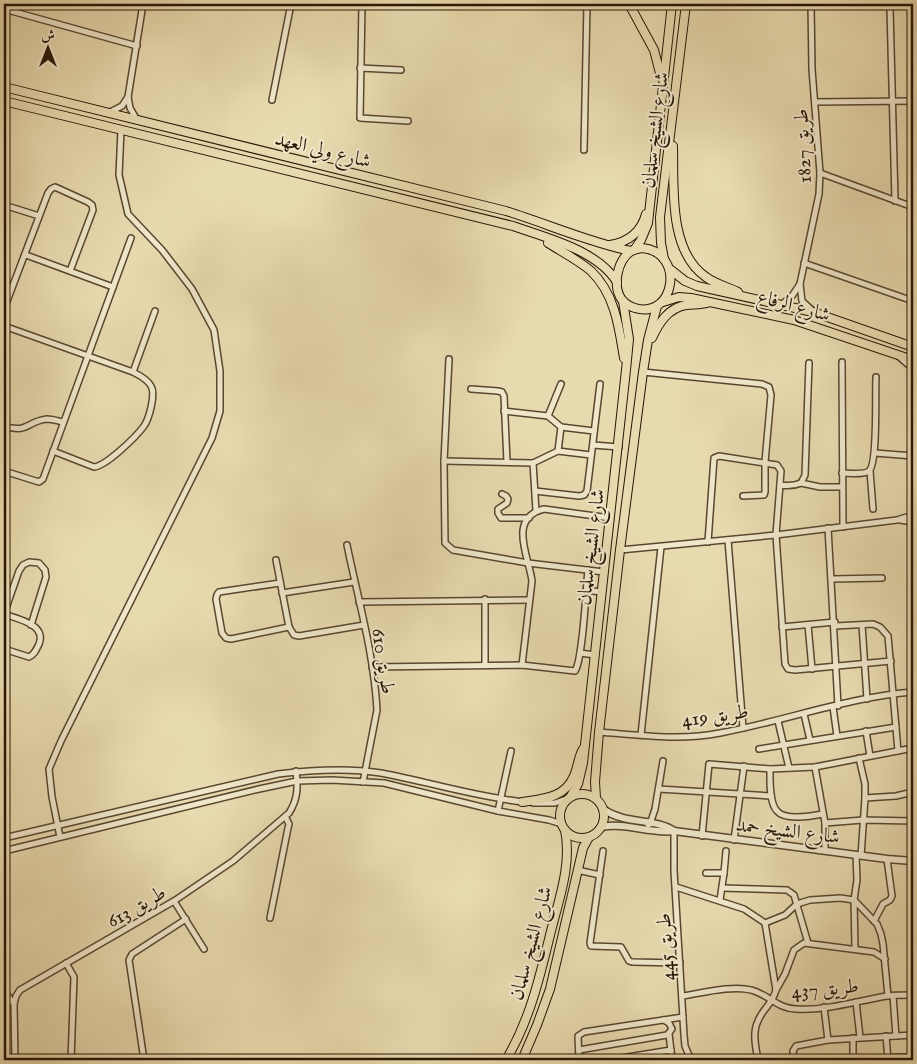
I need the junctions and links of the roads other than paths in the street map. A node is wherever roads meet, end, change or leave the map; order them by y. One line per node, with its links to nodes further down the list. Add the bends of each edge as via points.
1 (143, 4): 11 (street)
2 (291, 4): 17 (street)
3 (362, 4): 12 (street)
4 (587, 4): 28 (street)
5 (629, 4): 15 (main road, via 654,50)
6 (672, 4): 15 (main road, شارع الشيخ سلمان)
7 (686, 4): 24 (main road, شارع الشيخ سلمان)
8 (811, 4): 21 (street, طريق 1827)
9 (888, 4): 18 (street)
10 (4, 9): 11 (street)
11 (137, 46): 16 (street)
12 (360, 68): 13 (street); 26 (street, via 360,119)
13 (401, 70)
14 (4, 87): 22 (main road, شارع ولي العهد)
15 (662, 87): 30 (main road, شارع الشيخ سلمان)
16 (128, 97): 22 (street); 25 (street)
17 (272, 100)
18 (892, 100): 20 (street); 21 (street); 31 (street)
19 (4, 101): 27 (main road, شارع ولي العهد)
20 (913, 101)
21 (815, 102): 29 (street, طريق 1827)
22 (108, 113): 23 (main road, شارع ولي العهد)
23 (124, 118): 25 (main road, شارع ولي العهد); 27 (main road)
24 (672, 119): 40 (main road, شارع الشيخ سلمان, via 660,226); 47 (main road, via 675,220 684,247 706,278)
25 (138, 121): 37 (main road, شارع ولي العهد, via 506,211)
26 (408, 121)
27 (121, 130): 35 (main road, شارع ولي العهد); 194 (street, via 120,175 128,214 192,289 214,330 220,371 220,411 212,438 60,741 49,769)
28 (584, 150)
29 (820, 173): 31 (street); 41 (street, طريق 1827, via 819,194)
30 (652, 191): 37 (main road, via 638,231 620,243); 38 (main road, شارع الشيخ سلمان, via 646,229)
31 (895, 201): 33 (street)
32 (4, 205): 34 (street)
33 (913, 207)
34 (40, 216): 39 (street); 43 (street, via 48,193 56,187 92,205)
35 (536, 234): 44 (main road, شارع ولي العهد, via 588,255 606,267); 66 (main road, via 580,262 599,281 616,316)
36 (131, 238): 46 (street)
37 (597, 244): 38 (main road, شارع ولي العهد)
38 (632, 251): 40 (main road, via 647,248); 44 (main road, via 619,267)
39 (26, 255): 43 (street); 53 (street)
40 (664, 259): 42 (main road)
41 (804, 263): 45 (street, طريق 1827); 49 (street)
42 (671, 270): 47 (main road, شارع الرفاع, via 697,286); 51 (main road, via 670,286)
43 (70, 271): 46 (street)
44 (617, 282): 48 (main road)
45 (800, 284): 52 (street); 55 (street, طريق 1827, via 802,301)
46 (113, 287): 60 (street)
47 (749, 297): 52 (main road, شارع الرفاع)
48 (623, 301): 51 (main road, via 641,310); 66 (main road, شارع الشيخ سلمان, via 629,339)
49 (913, 301)
50 (709, 303): 51 (main road, شارع الرفاع, via 685,297); 58 (main road, via 671,311 658,326); 59 (main road, شارع الرفاع, via 794,320)
51 (660, 304): 58 (main road, شارع الشيخ سلمان)
52 (782, 304): 55 (main road, شارع الرفاع)
53 (4, 309)
54 (155, 311): 67 (street)
55 (813, 312): 57 (main road, شارع الرفاع)
56 (4, 326): 60 (street)
57 (913, 347)
58 (647, 349): 68 (main road, شارع الشيخ سلمان)
59 (896, 354): 62 (main road, شارع الرفاع); 65 (street)
60 (86, 356): 67 (street); 75 (street)
61 (449, 359): 86 (street)
62 (913, 360)
63 (808, 362): 93 (street, via 805,475)
64 (842, 362): 92 (street)
65 (913, 368)
66 (626, 370): 80 (main road, شارع الشيخ سلمان)
67 (133, 372): 81 (street, via 151,386 153,393 147,419 138,433 99,466 94,467)
68 (643, 372): 88 (street, via 762,384 769,388); 113 (main road, شارع الشيخ سلمان)
69 (876, 377): 83 (street)
70 (561, 384): 74 (street)
71 (600, 384): 78 (street)
72 (472, 389): 73 (street, via 502,392)
73 (504, 411): 74 (street); 87 (street)
74 (548, 416): 77 (street)
75 (63, 422): 76 (street, via 48,419 15,430); 81 (street)
76 (4, 426)
77 (561, 427): 78 (street); 82 (street)
78 (594, 432): 79 (street)
79 (592, 445): 80 (street); 84 (street)
80 (619, 447): 103 (main road, شارع الشيخ سلمان)
81 (53, 451): 90 (street, via 39,482)
82 (558, 451): 84 (street); 89 (street)
83 (875, 452): 85 (street); 91 (street)
84 (591, 455): 96 (street, via 588,491 584,495)
85 (913, 456)
86 (444, 461): 87 (street); 115 (street, via 447,546 453,550)
87 (507, 462): 89 (street)
88 (764, 462): 94 (street, via 780,467); 98 (street, via 764,495); 110 (street, via 714,458)
89 (533, 463): 96 (street)
90 (4, 470)
91 (870, 471): 92 (street); 99 (street)
92 (842, 473): 95 (street)
93 (802, 483): 94 (street); 95 (street)
94 (780, 485): 108 (street)
95 (842, 487): 106 (street)
96 (535, 491): 100 (street)
97 (502, 494): 102 (street, via 508,499 498,509 501,518)
98 (743, 496)
99 (873, 508)
100 (536, 512): 102 (street); 103 (street, via 544,509)
101 (913, 515): 104 (street)
102 (528, 518): 115 (street, via 522,541)
103 (610, 518): 117 (main road, شارع الشيخ سلمان)
104 (897, 520): 105 (street); 106 (street)
105 (913, 522)
106 (843, 527): 107 (street)
107 (828, 528): 108 (street); 119 (street)
108 (776, 535): 109 (street); 134 (street)
109 (728, 540): 110 (street); 153 (street)
110 (708, 542): 112 (street)
111 (346, 545): 120 (street, طريق 610)
112 (661, 547): 113 (street); 156 (street)
113 (620, 550): 155 (main road, شارع الشيخ سلمان)
114 (276, 560): 121 (street)
115 (528, 563): 116 (street); 126 (street, via 532,581)
116 (588, 570): 117 (street); 122 (street)
117 (604, 572): 123 (main road, شارع الشيخ سلمان)
118 (882, 578): 119 (street)
119 (832, 579): 130 (street)
120 (354, 582): 124 (street); 127 (street, طريق 610)
121 (280, 583): 124 (street); 135 (street, via 219,592 216,598 222,633 231,639)
122 (586, 590): 123 (street); 137 (street)
123 (601, 592): 138 (main road, شارع الشيخ سلمان)
124 (282, 593): 135 (street)
125 (485, 599): 126 (street); 127 (street); 141 (street)
126 (529, 600): 142 (street)
127 (359, 602): 132 (street, طريق 610)
128 (4, 614): 131 (street); 131 (street, via 21,568 29,562 38,563 45,570 46,577)
129 (808, 624): 130 (street); 134 (street); 145 (street)
130 (835, 624): 133 (street); 144 (street)
131 (32, 625): 136 (street, via 40,637 33,655 25,657)
132 (364, 625): 135 (street, via 299,636 294,635); 143 (street, طريق 610)
133 (862, 625): 139 (street, via 873,624 888,636); 140 (street)
134 (782, 626): 145 (street, via 788,669)
135 (289, 627)
136 (4, 650)
137 (580, 653): 138 (street); 142 (street, via 575,671)
138 (594, 655): 159 (main road, شارع الشيخ سلمان)
139 (891, 661): 140 (street); 147 (street)
140 (864, 664): 144 (street); 148 (street)
141 (485, 665): 142 (street); 143 (street)
142 (522, 665)
143 (372, 667): 173 (street, طريق 610, via 377,710)
144 (836, 667): 145 (street); 149 (street)
145 (812, 669)
146 (913, 692): 147 (street, طريق 419)
147 (894, 694): 148 (street, طريق 419); 152 (street)
148 (867, 699): 149 (street, طريق 419)
149 (836, 706): 150 (street, طريق 419); 157 (street)
150 (804, 714): 151 (street, طريق 419); 158 (street)
151 (778, 720): 153 (street, طريق 419); 160 (street)
152 (896, 727): 154 (street); 163 (street)
153 (744, 728): 156 (street, طريق 419, via 719,734)
154 (866, 731): 157 (street); 165 (street)
155 (599, 732): 156 (street, طريق 419); 182 (main road, شارع الشيخ سلمان)
156 (641, 735)
157 (837, 736): 158 (street)
158 (810, 740): 160 (street)
159 (585, 745): 181 (main road, شارع الشيخ سلمان, via 578,784); 185 (main road, via 574,775 563,791)
160 (783, 745): 161 (street); 170 (street)
161 (759, 748)
162 (913, 748): 163 (street)
163 (898, 750): 165 (street)
164 (511, 751): 184 (street)
165 (870, 756): 166 (street)
166 (859, 758): 169 (street); 183 (street)
167 (663, 761): 176 (street)
168 (744, 766): 171 (street); 177 (street, via 709,764); 179 (street)
169 (815, 767): 170 (street); 188 (street)
170 (789, 768): 171 (street)
171 (770, 769): 180 (street)
172 (296, 771): 173 (street); 174 (street, طريق 613); 194 (street)
173 (366, 772): 175 (street, طريق 610); 184 (street)
174 (298, 781): 175 (street); 189 (street, طريق 613, via 295,803); 200 (street)
175 (363, 782): 187 (street)
176 (659, 789): 177 (street); 193 (street)
177 (706, 792): 179 (street); 199 (street)
178 (913, 792): 183 (street)
179 (741, 794): 180 (street); 203 (street)
180 (771, 796): 188 (street, via 778,813 798,817)
181 (570, 797): 182 (main road, via 588,794); 185 (street, via 555,803); 195 (main road, via 562,810)
182 (596, 798): 186 (main road)
183 (865, 798): 190 (street)
184 (501, 800): 185 (street); 187 (street)
185 (522, 802)
186 (603, 809): 193 (street, شارع الشيخ حمد, via 622,819); 196 (main road)
187 (498, 811): 195 (street, via 549,820)
188 (823, 814): 192 (street)
189 (286, 818): 219 (street, طريق 613, via 233,861); 221 (street, via 289,824)
190 (864, 820): 191 (street); 192 (street); 208 (street)
191 (913, 821)
192 (825, 823): 207 (street)
193 (650, 824): 197 (street); 198 (street, شارع الشيخ حمد, via 666,826)
194 (57, 826): 200 (street); 202 (street)
195 (564, 827): 201 (main road, via 570,835); 261 (main road, شارع الشيخ سلمان, via 568,842 566,868 548,944 526,1020)
196 (601, 827): 197 (street, شارع الشيخ حمد); 201 (main road)
197 (642, 828): 198 (street, شارع الشيخ حمد)
198 (674, 831): 199 (street, شارع الشيخ حمد); 215 (street, طريق 445)
199 (702, 836): 203 (street, شارع الشيخ حمد)
200 (60, 837): 204 (street)
201 (589, 837): 211 (main road, شارع الشيخ سلمان)
202 (4, 838)
203 (734, 840): 207 (street, شارع الشيخ حمد)
204 (4, 851)
205 (603, 851): 214 (street)
206 (726, 851): 213 (street)
207 (825, 851): 208 (street, شارع الشيخ حمد)
208 (858, 855): 209 (street, شارع الشيخ حمد); 218 (street)
209 (887, 859): 210 (street, شارع الشيخ حمد); 223 (street, via 891,898 883,904)
210 (913, 862)
211 (577, 870): 214 (street); 262 (main road, شارع الشيخ سلمان, via 550,989)
212 (706, 873): 213 (street)
213 (724, 873): 216 (street)
214 (600, 874): 232 (street, via 591,946 621,947 632,962)
215 (676, 887): 217 (street); 232 (street, طريق 445)
216 (722, 888): 217 (street); 220 (street, via 787,890 794,894)
217 (720, 900): 224 (street, via 744,909)
218 (854, 900): 220 (street, via 831,898); 223 (street); 227 (street)
219 (174, 901): 222 (street); 231 (street, طريق 613)
220 (797, 904): 224 (street, via 786,915); 225 (street)
221 (270, 918)
222 (186, 919): 228 (street); 260 (street, via 132,954 129,960)
223 (874, 921): 226 (street)
224 (764, 923): 233 (street)
225 (808, 943): 227 (street); 234 (street, via 794,950)
226 (883, 944): 229 (street); 230 (street)
227 (855, 948): 229 (street)
228 (204, 949)
229 (874, 952): 230 (street)
230 (885, 959): 239 (street)
231 (66, 963): 242 (street, طريق 613, via 23,988); 259 (street, via 74,977)
232 (680, 963): 238 (street, طريق 445)
233 (772, 970): 234 (street, via 776,974); 235 (street)
234 (786, 974): 235 (street)
235 (776, 990): 240 (street)
236 (4, 994): 242 (street)
237 (913, 995): 239 (street, طريق 437)
238 (683, 996): 240 (street, طريق 437, via 750,990); 244 (street, طريق 445)
239 (891, 996): 241 (street, طريق 437); 249 (street)
240 (773, 1001): 243 (street, طريق 437, via 784,1008); 267 (street, via 758,1021 755,1031)
241 (856, 1002): 243 (street, طريق 437); 250 (street)
242 (14, 1004): 256 (street)
243 (824, 1007): 252 (street)
244 (683, 1017): 245 (street); 266 (street, طريق 445, via 685,1046)
245 (664, 1019): 246 (street, via 672,1029); 253 (street, via 584,1032 578,1036)
246 (669, 1034): 253 (street); 254 (street)
247 (913, 1035): 249 (street)
248 (886, 1036): 249 (street); 250 (street); 257 (street)
249 (896, 1036)
250 (860, 1037): 251 (street)
251 (853, 1038): 252 (street); 269 (street)
252 (828, 1040): 268 (street, via 796,1046)
253 (578, 1050): 263 (street)
254 (671, 1050): 264 (street); 265 (street)
255 (913, 1057): 257 (street)
256 (15, 1058): 258 (street)
257 (888, 1059): 269 (street)
258 (23, 1060)
259 (71, 1060)
260 (144, 1060)
261 (506, 1060)
262 (522, 1060)
263 (579, 1060)
264 (609, 1060)
265 (672, 1060)
266 (691, 1060)
267 (758, 1060)
268 (794, 1060)
269 (853, 1060)

